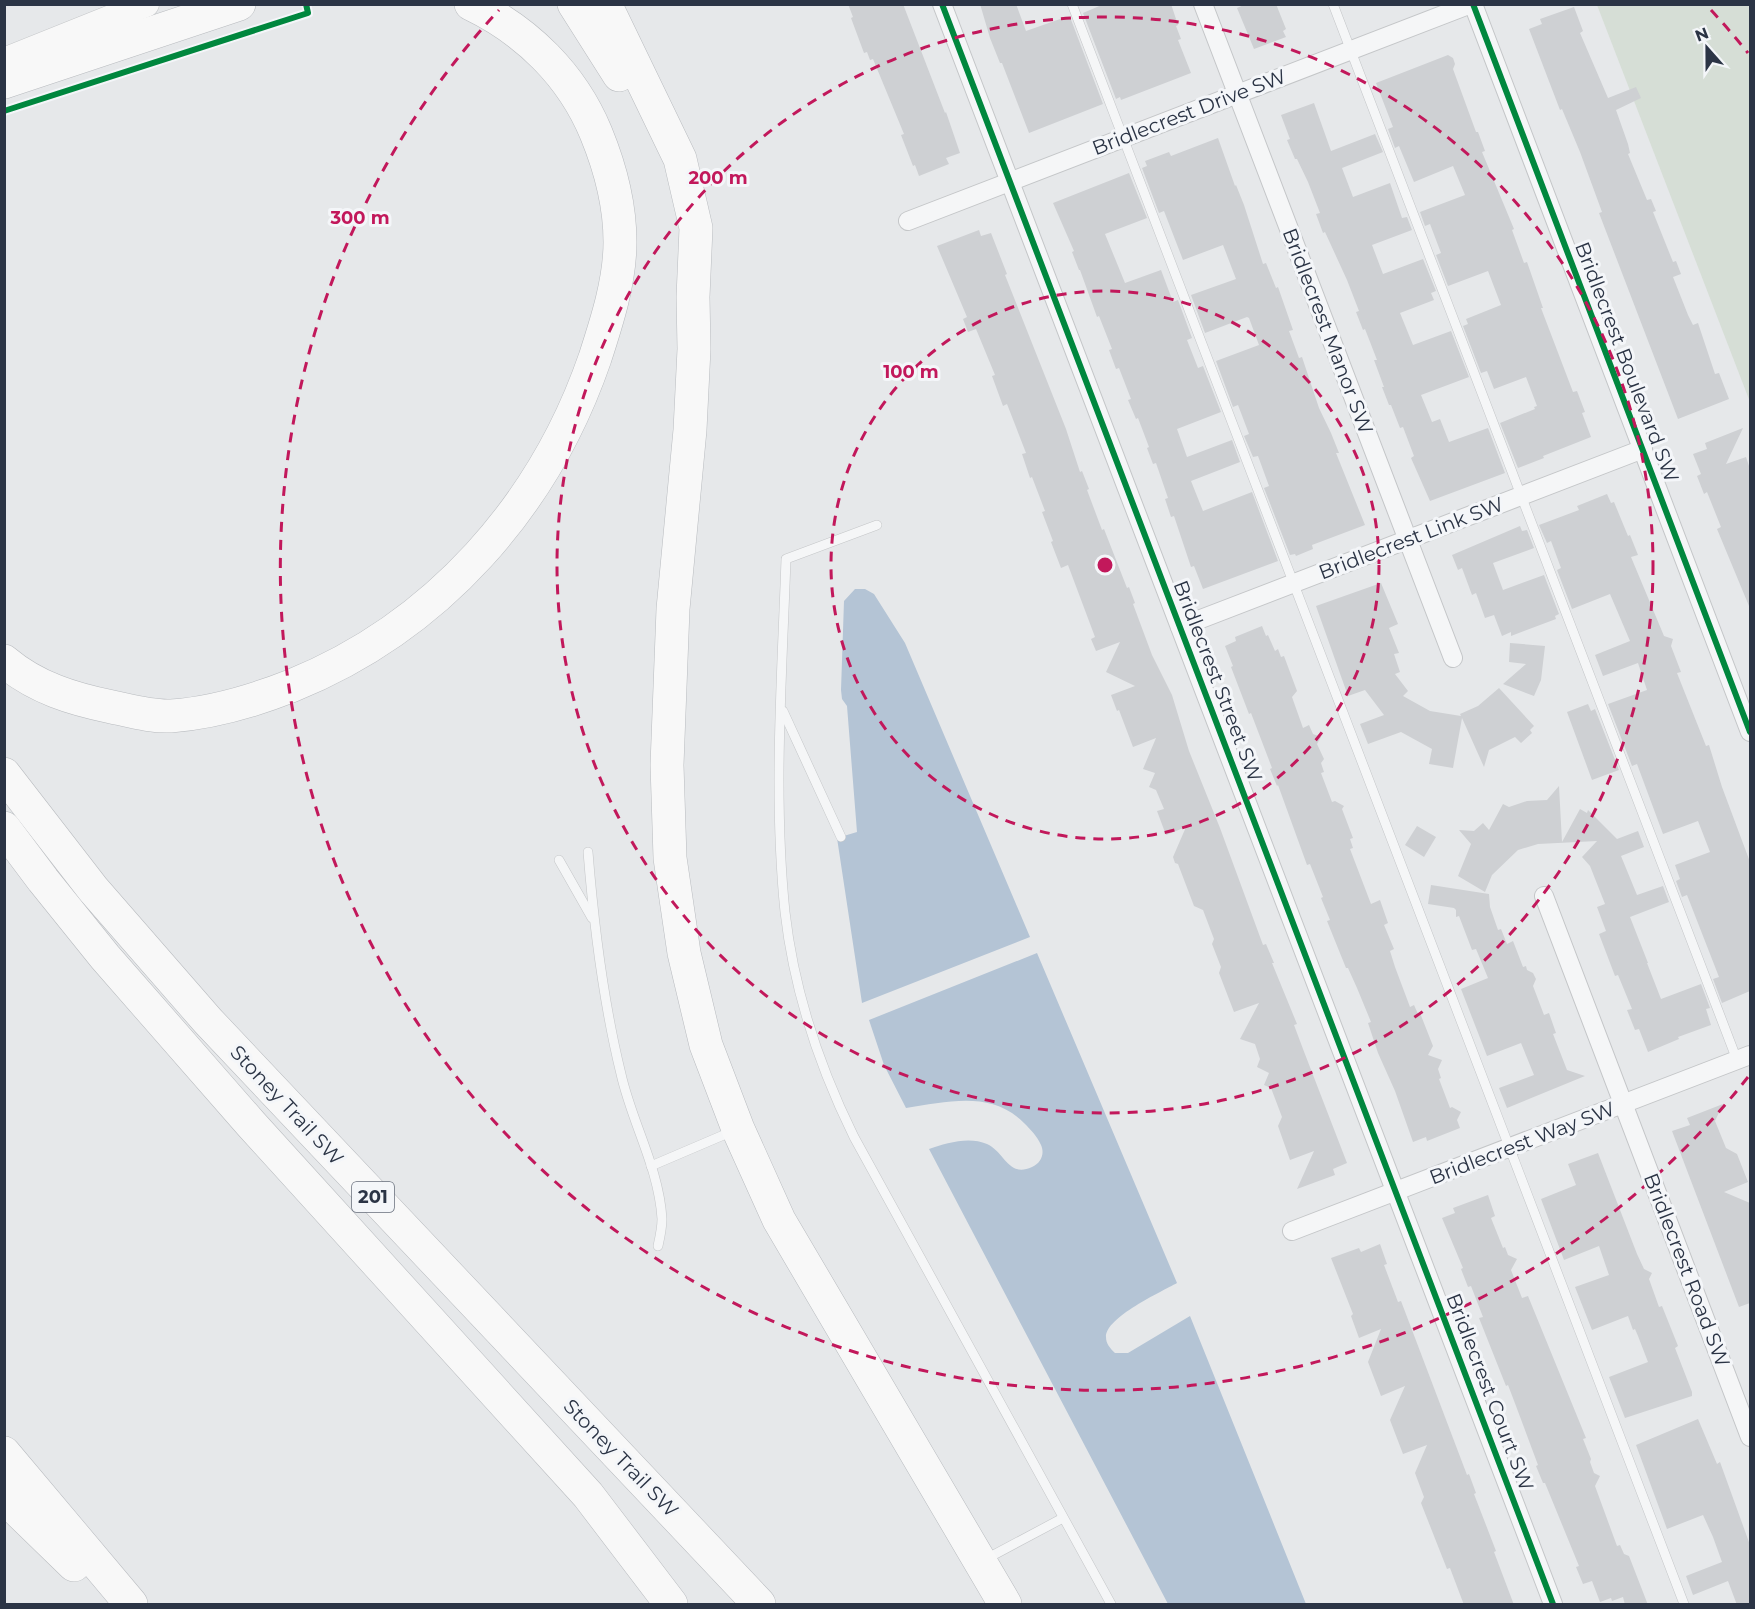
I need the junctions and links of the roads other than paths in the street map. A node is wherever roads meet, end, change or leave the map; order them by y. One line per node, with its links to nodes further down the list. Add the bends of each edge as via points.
1 (146, 4): 12 (main road)
2 (239, 4): 13 (highway)
3 (471, 4): 26 (highway, via 510,25 565,78 589,117 607,158 616,201 620,243 615,287 602,336 568,422 548,462 522,500 467,568 404,624 337,666 241,704 168,716 135,712 45,688)
4 (574, 4): 18 (highway, via 618,72 663,164 684,232)
5 (607, 4): 18 (highway, via 680,159 696,228)
6 (942, 4): 16 (street, Bridlecrest Street SW)
7 (1072, 4): 15 (lane)
8 (1203, 4): 14 (street, Bridlecrest Manor SW)
9 (1333, 4): 11 (lane)
10 (1472, 4): 11 (street, Bridlecrest Drive SW); 19 (street, Bridlecrest Boulevard SW)
11 (1351, 50): 14 (street, Bridlecrest Drive SW); 20 (lane)
12 (4, 61)
13 (4, 82)
14 (1237, 94): 15 (street, Bridlecrest Drive SW); 22 (street, Bridlecrest Manor SW)
15 (1123, 138): 16 (street, Bridlecrest Drive SW); 23 (lane)
16 (1009, 182): 17 (street, Bridlecrest Drive SW); 24 (street, Bridlecrest Street SW)
17 (908, 221)
18 (693, 297): 38 (highway, via 690,430 673,609 667,765 670,858 684,953 706,1045)
19 (1642, 449): 20 (street, Bridlecrest Link SW); 28 (street, Bridlecrest Boulevard SW)
20 (1521, 496): 22 (street, Bridlecrest Link SW); 36 (lane)
21 (877, 525): 27 (lane, via 786,559)
22 (1408, 540): 23 (street, Bridlecrest Link SW); 25 (street, Bridlecrest Manor SW)
23 (1294, 584): 24 (street, Bridlecrest Link SW); 39 (lane)
24 (1180, 627): 41 (street, Bridlecrest Street SW)
25 (1453, 658)
26 (4, 662)
27 (781, 707): 31 (lane); 47 (lane, via 778,787 785,914 801,999 815,1045 832,1093 854,1137)
28 (1750, 732)
29 (4, 774): 52 (highway, Stoney Trail SW / 201, via 93,889 208,1021)
30 (4, 828): 51 (highway, via 105,957 251,1124 588,1495)
31 (841, 837)
32 (588, 852): 35 (lane)
33 (559, 860): 35 (lane)
34 (1544, 896): 37 (street, Bridlecrest Road SW)
35 (593, 920): 40 (lane, via 621,1078)
36 (1744, 1057): 37 (street, Bridlecrest Way SW)
37 (1623, 1104): 39 (street, Bridlecrest Way SW); 44 (street, Bridlecrest Road SW)
38 (738, 1129): 40 (lane); 48 (highway, via 779,1220)
39 (1509, 1148): 41 (street, Bridlecrest Way SW); 56 (lane)
40 (651, 1166): 43 (lane, via 662,1221)
41 (1395, 1191): 42 (street, Bridlecrest Way SW); 55 (street, Bridlecrest Court SW)
42 (1292, 1231)
43 (658, 1246)
44 (1750, 1437)
45 (4, 1453): 50 (highway)
46 (4, 1497): 49 (highway)
47 (1063, 1518): 48 (lane); 54 (lane)
48 (980, 1562): 53 (highway)
49 (117, 1605)
50 (130, 1605)
51 (671, 1605)
52 (759, 1605)
53 (1005, 1605)
54 (1111, 1605)
55 (1553, 1605)
56 (1684, 1605)

